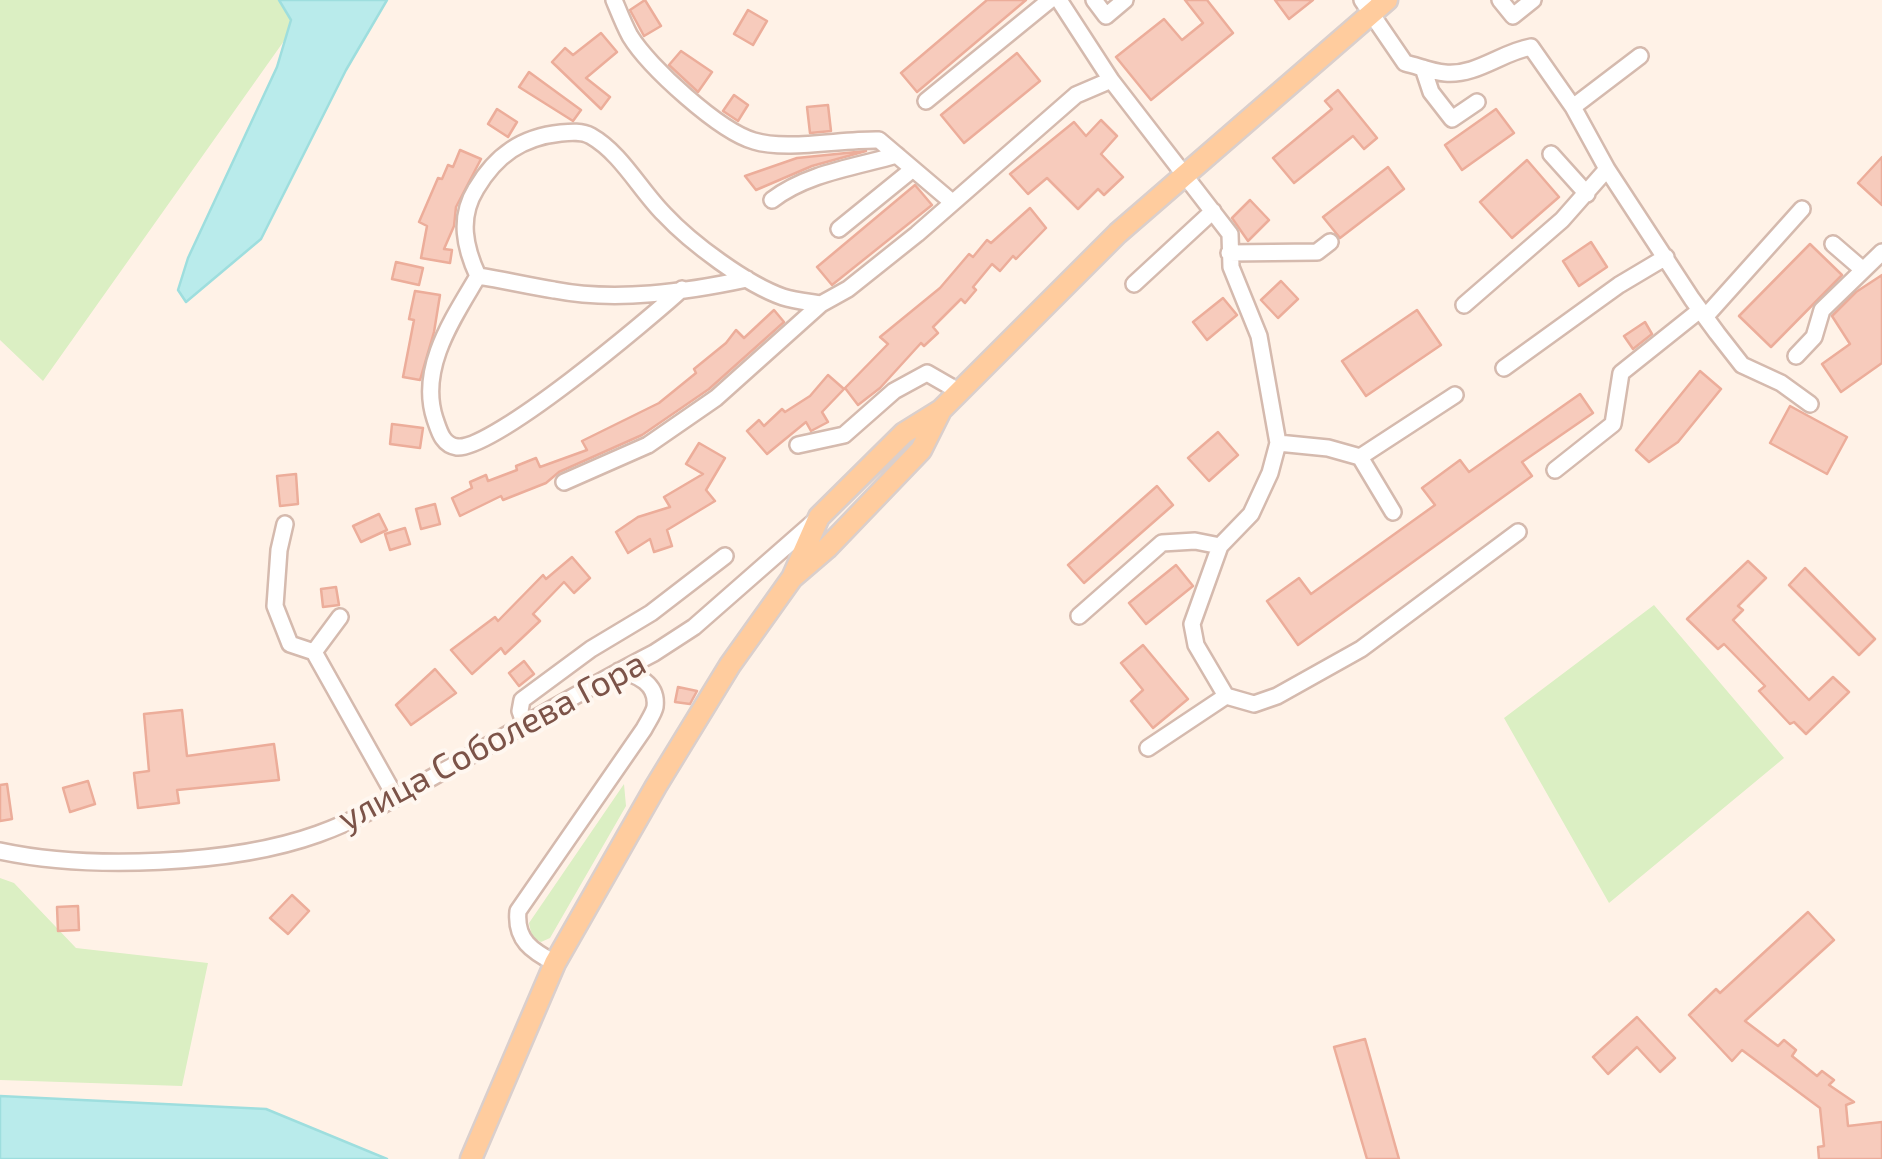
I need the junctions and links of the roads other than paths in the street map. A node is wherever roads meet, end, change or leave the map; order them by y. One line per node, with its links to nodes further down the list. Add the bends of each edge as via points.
1 (614, 0): 16 (street, via 631,37 660,70 736,134 757,142 878,140)
2 (1050, 0): 12 (street)
3 (1059, 0): 11 (street)
4 (1094, 0): 5 (street, via 1106,16)
5 (1125, 0)
6 (1500, 0): 7 (street, via 1513,16)
7 (1533, 0)
8 (1373, 4): 10 (street, via 1405,63); 19 (main road)
9 (1640, 56): 14 (street)
10 (1423, 68): 13 (street, via 1452,120); 14 (street, via 1446,74 1471,70 1531,46)
11 (1111, 80): 19 (street); 22 (street, via 1076,95)
12 (926, 101)
13 (1478, 102)
14 (1573, 107): 18 (street)
15 (1551, 154): 20 (street)
16 (897, 155): 17 (street); 21 (street, via 808,179)
17 (913, 169): 22 (street); 25 (street)
18 (1607, 169): 20 (street); 30 (street)
19 (1185, 173): 24 (street); 41 (main road)
20 (1587, 194): 37 (street)
21 (772, 200)
22 (952, 202): 36 (street)
23 (1802, 208): 38 (street)
24 (1213, 211): 28 (street, via 1230,234); 34 (street)
25 (839, 229)
26 (1330, 242): 28 (street, via 1317,252)
27 (1833, 244): 31 (street)
28 (1229, 252): 45 (street, via 1259,336)
29 (1882, 252): 31 (street)
30 (1666, 257): 38 (street); 40 (street)
31 (1862, 269): 39 (street, via 1822,310 1814,337)
32 (478, 276): 33 (street, via 464,224 488,169 533,136 567,132 586,133 602,144 665,216); 35 (street, via 594,293); 35 (street, via 439,344 432,384 440,435 462,447 534,407)
33 (747, 278): 35 (street); 36 (street, via 784,298)
34 (1134, 284)
35 (682, 289)
36 (821, 304): 49 (street, via 716,398 648,445)
37 (1464, 305)
38 (1703, 313): 43 (street, via 1742,366); 48 (street, via 1621,373 1613,424)
39 (1796, 356)
40 (1504, 368)
41 (960, 392): 44 (main road); 46 (street, via 927,372 844,435)
42 (1455, 395): 47 (street)
43 (1810, 404)
44 (941, 410): 51 (main road, via 904,433); 56 (main road, via 921,450)
45 (1278, 444): 47 (street); 54 (street, via 1250,514)
46 (798, 445)
47 (1360, 457): 50 (street)
48 (1555, 470)
49 (564, 482)
50 (1393, 512)
51 (819, 517): 56 (main road); 60 (street, улица Соболева Гора, via 694,627)
52 (286, 524): 59 (street, via 275,606 290,644)
53 (1518, 532): 61 (street, via 1361,650 1278,696 1254,704)
54 (1220, 546): 57 (street, via 1162,543); 61 (street, via 1192,624)
55 (725, 556): 62 (street, via 522,700)
56 (792, 578): 66 (main road, via 684,740)
57 (1079, 616)
58 (340, 617): 59 (street)
59 (314, 652): 64 (street)
60 (619, 672): 62 (street, улица Соболева Гора); 66 (street, via 637,674 651,688 655,707 518,911 522,939)
61 (1226, 696): 63 (street)
62 (525, 724): 64 (street, улица Соболева Гора)
63 (1148, 748)
64 (396, 798): 65 (street, улица Соболева Гора, via 318,835 256,849 100,862)
65 (0, 851)
66 (555, 963): 67 (main road)
67 (471, 1159)

